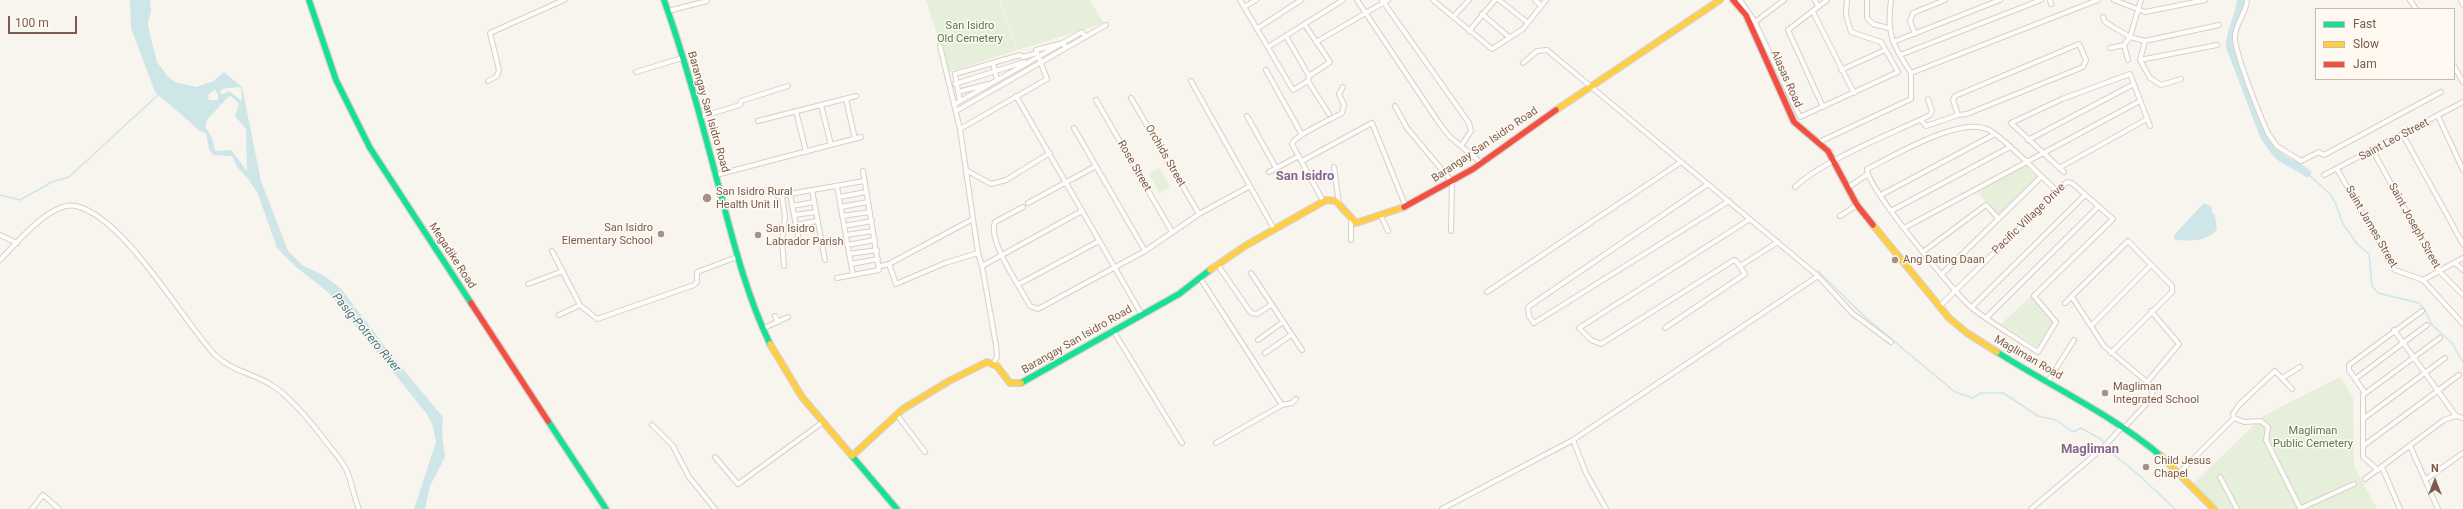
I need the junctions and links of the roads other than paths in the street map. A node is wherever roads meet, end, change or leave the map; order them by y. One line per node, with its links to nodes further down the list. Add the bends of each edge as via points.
1 (309, 0): 339 (street, Megadike Road, via 336,80 370,148)
2 (564, 0): 94 (street, via 490,33 499,70 497,76)
3 (664, 0): 42 (street, Barangay San Isidro Road)
4 (1240, 0): 39 (street)
5 (1256, 0): 39 (street)
6 (1301, 0): 53 (street)
7 (1343, 0): 51 (street)
8 (1357, 0): 43 (street)
9 (1433, 0): 46 (street)
10 (1469, 0): 46 (street)
11 (1495, 0): 45 (street)
12 (1499, 0): 49 (street)
13 (1534, 0): 37 (street)
14 (1546, 0): 37 (street)
15 (1720, 0): 103 (street, Barangay San Isidro Road)
16 (1733, 0): 142 (street, Alasas Road, via 1746,15 1794,122)
17 (1741, 0): 48 (street)
18 (1784, 0): 48 (street)
19 (1815, 0): 40 (street)
20 (1827, 0): 40 (street)
21 (1847, 0): 71 (street, via 1846,15 1850,32 1878,41)
22 (1867, 0): 54 (street, via 1867,18 1873,24)
23 (1891, 0): 54 (street)
24 (1944, 0): 56 (street, via 1912,12 1910,21)
25 (2000, 0): 56 (street)
26 (2041, 0): 73 (street)
27 (2098, 0): 89 (street)
28 (2114, 0): 41 (street)
29 (2141, 0): 41 (street)
30 (2179, 0): 38 (street)
31 (2205, 0): 38 (street)
32 (2247, 0): 106 (street, via 2244,16 2234,37 2238,52 2269,135 2277,146 2301,161 2319,152 2324,155)
33 (2461, 0): 36 (street)
34 (707, 1): 42 (street)
35 (1385, 1): 43 (street); 144 (street, via 1469,123 1471,131)
36 (2463, 5)
37 (1541, 6): 49 (street)
38 (2182, 6): 41 (street, via 2150,11)
39 (1244, 7): 53 (street)
40 (1818, 7): 44 (street)
41 (2138, 10): 60 (street)
42 (668, 11): 74 (street, Barangay San Isidro Road)
43 (1366, 12): 62 (street); 144 (street, via 1438,123)
44 (1813, 12): 85 (street); 122 (street, via 1788,30)
45 (1482, 14): 55 (street); 59 (street)
46 (1453, 17): 55 (street)
47 (2103, 17): 60 (street, via 2105,22)
48 (1755, 22): 122 (street, via 1797,114 1800,117)
49 (1528, 23): 59 (street)
50 (1106, 25): 58 (street)
51 (1305, 25): 57 (street); 62 (street)
52 (2219, 25): 61 (street)
53 (1258, 28): 68 (street)
54 (1888, 28): 63 (street)
55 (1469, 31): 59 (street, via 1492,49)
56 (1915, 34): 63 (street)
57 (1286, 36): 68 (street); 91 (street)
58 (1086, 37): 64 (street, via 1083,32); 69 (street)
59 (1509, 37)
60 (2130, 37): 61 (street); 65 (street)
61 (2145, 41): 78 (street)
62 (1316, 42): 91 (street, via 1330,62)
63 (1893, 42): 73 (street)
64 (1063, 43): 69 (street); 72 (street); 72 (street, via 1036,50)
65 (2124, 45): 70 (street); 77 (street)
66 (2217, 45): 78 (street)
67 (940, 46): 119 (street)
68 (1268, 46): 96 (street, via 1293,90)
69 (1066, 48): 79 (street)
70 (2110, 48)
71 (1885, 50): 85 (street); 107 (street, via 1898,72)
72 (1038, 55): 75 (street); 76 (street); 79 (street)
73 (1900, 55): 89 (street)
74 (682, 58): 87 (street); 129 (street, Barangay San Isidro Road)
75 (1005, 59): 80 (street); 82 (street)
76 (1033, 60): 82 (street); 86 (street)
77 (2128, 60)
78 (2140, 60): 92 (street, via 2157,83)
79 (1041, 62): 90 (street); 110 (street, via 1048,78)
80 (993, 63): 88 (street); 98 (street, via 955,74)
81 (1522, 63): 103 (street, via 1536,51 1547,50)
82 (1008, 67): 86 (street); 88 (street)
83 (2455, 68): 97 (street)
84 (1266, 70): 137 (street)
85 (1841, 70): 107 (street)
86 (1011, 71): 90 (street); 93 (street)
87 (636, 72)
88 (995, 72): 93 (street); 98 (street)
89 (1911, 73): 142 (street, via 1911,99)
90 (1016, 76): 104 (street)
91 (1310, 76): 96 (street)
92 (2181, 79)
93 (997, 80): 99 (street)
94 (488, 81)
95 (1191, 81): 175 (street)
96 (1308, 81): 125 (street)
97 (2463, 82)
98 (955, 84): 105 (street)
99 (991, 84): 104 (street); 105 (street); 108 (street)
100 (2134, 84): 117 (street); 141 (street); 141 (street, via 2130,74 2062,99 2011,123)
101 (788, 86): 129 (street)
102 (1343, 87): 137 (street, via 1339,94 1344,105 1342,113)
103 (1589, 87): 153 (street, Barangay San Isidro Road); 154 (street)
104 (994, 88): 116 (street)
105 (958, 92): 115 (street)
106 (2441, 92)
107 (1854, 93): 122 (street)
108 (969, 95): 115 (street); 116 (street)
109 (856, 96): 112 (street)
110 (1016, 96): 135 (street); 148 (street)
111 (1131, 98): 201 (street, Orchids Street)
112 (846, 99): 120 (street); 140 (street)
113 (1928, 99): 131 (street, via 1932,114)
114 (1096, 100): 219 (street, Rose Street)
115 (960, 101): 119 (street)
116 (972, 101): 123 (street)
117 (2140, 101): 130 (street); 149 (street)
118 (2463, 102): 128 (street, Saint Leo Street)
119 (955, 104): 123 (street)
120 (821, 105): 124 (street); 143 (street)
121 (1396, 106): 172 (street, via 1407,128)
122 (1823, 107)
123 (956, 111): 135 (street)
124 (796, 112): 132 (street); 147 (street)
125 (1329, 114)
126 (1958, 114): 126 (street, via 1987,106 2083,67 2086,60 2079,44 1955,96 1953,100); 131 (street, via 1929,126 1924,126)
127 (1247, 116): 158 (street)
128 (2438, 116): 138 (street, Saint Leo Street); 162 (street)
129 (700, 118): 167 (street, Barangay San Isidro Road)
130 (2146, 119): 133 (street); 159 (street)
131 (1920, 120): 152 (street)
132 (758, 121)
133 (2150, 126)
134 (1074, 128): 156 (street)
135 (960, 129): 161 (street)
136 (1995, 134): 145 (street); 166 (street, via 1981,128 1959,129 1939,135 1867,168); 182 (street)
137 (1302, 135): 150 (street, via 1293,140 1292,144)
138 (2403, 136): 146 (street, Saint Leo Street); 228 (street)
139 (861, 137): 140 (street)
140 (855, 139): 143 (street)
141 (2028, 140): 149 (street)
142 (1819, 142): 152 (street, Alasas Road)
143 (831, 145): 147 (street)
144 (1460, 146): 153 (street)
145 (2010, 147): 155 (street); 198 (street)
146 (2373, 151): 160 (street, Saint Leo Street); 253 (street, Saint Joseph Street)
147 (806, 152): 167 (street)
148 (1050, 153): 161 (street, via 1006,180 991,184); 171 (street)
149 (2044, 153): 155 (street); 159 (street)
150 (1299, 156): 151 (street); 158 (street)
151 (1302, 161): 185 (street); 193 (street, via 1372,123)
152 (1835, 161): 176 (street); 177 (street, Alasas Road)
153 (1480, 162): 172 (street, Barangay San Isidro Road)
154 (1681, 162): 173 (street); 265 (street)
155 (2026, 163): 169 (street); 214 (street)
156 (1096, 166): 171 (street); 232 (street)
157 (1334, 167): 191 (street)
158 (1276, 168): 164 (street)
159 (2059, 168): 165 (street)
160 (2337, 169): 168 (street, Saint Leo Street); 261 (street, Saint James Street, via 2395,270)
161 (966, 170): 207 (street)
162 (2463, 170)
163 (862, 171): 170 (street)
164 (1268, 172)
165 (2064, 172)
166 (1868, 174): 177 (street); 182 (street)
167 (716, 175): 237 (street, Barangay San Isidro Road)
168 (2324, 175)
169 (2041, 177): 179 (street); 206 (street)
170 (864, 181): 174 (street); 180 (street)
171 (1066, 182): 189 (street); 197 (street)
172 (1452, 182): 193 (street, Barangay San Isidro Road); 218 (street)
173 (1708, 184): 186 (street); 186 (street, via 1528,306 1529,316 1534,323)
174 (837, 186): 178 (street); 184 (street)
175 (1250, 186): 201 (street); 215 (street)
176 (1795, 187)
177 (1847, 188): 190 (street, Alasas Road)
178 (812, 190): 181 (street); 187 (street)
179 (2057, 191): 183 (street, Pacific Village Drive, via 2069,182); 264 (street, Pacific Village Drive)
180 (866, 192): 184 (street); 188 (street)
181 (790, 194): 192 (street); 247 (street, via 780,196 785,217 782,241)
182 (1881, 195): 198 (street)
183 (2085, 195): 196 (street); 272 (street)
184 (839, 197): 194 (street)
185 (1324, 201): 191 (street, via 1334,200); 215 (street, Barangay San Isidro Road)
186 (1729, 201): 208 (street)
187 (814, 202): 192 (street); 199 (street)
188 (868, 202): 194 (street); 200 (street)
189 (1028, 203)
190 (1856, 203): 205 (street); 271 (street, Magliman Road)
191 (1340, 204): 211 (street)
192 (792, 206): 202 (street)
193 (1406, 206): 204 (street, Barangay San Isidro Road)
194 (841, 207): 203 (street)
195 (1023, 207): 236 (street, via 995,222 993,231)
196 (2098, 207): 279 (street); 279 (street, via 2113,219 2034,296 2056,322 2038,352)
197 (1082, 211): 225 (street); 236 (street)
198 (1892, 211): 214 (street)
199 (816, 212): 202 (street); 209 (street)
200 (870, 212): 203 (street); 210 (street)
201 (1199, 214): 219 (street)
202 (794, 215): 212 (street)
203 (842, 216): 213 (street)
204 (1381, 216): 211 (street, Barangay San Isidro Road, via 1356,223); 217 (street)
205 (1840, 216)
206 (1998, 218): 233 (street, via 1986,205); 257 (street)
207 (973, 219): 235 (street); 244 (street)
208 (1750, 219): 226 (street); 250 (street, via 1579,328 1591,340 1601,344 1734,260)
209 (817, 221): 212 (street); 241 (street)
210 (872, 221): 213 (street); 216 (street)
211 (1351, 221): 224 (street)
212 (796, 225): 222 (street)
213 (844, 226): 221 (street)
214 (1904, 228): 233 (street)
215 (1274, 229): 245 (street, Barangay San Isidro Road)
216 (873, 231): 221 (street); 223 (street)
217 (1388, 231)
218 (1451, 231)
219 (1172, 232): 232 (street)
220 (0, 235): 227 (street)
221 (846, 235): 229 (street)
222 (798, 236)
223 (875, 240): 229 (street); 230 (street)
224 (1350, 240)
225 (1099, 241): 251 (street); 263 (street)
226 (1778, 242): 250 (street); 258 (street)
227 (17, 243): 240 (street); 338 (street, via 49,213 62,207 75,206 89,210 108,224 149,268 215,354 231,367 270,384 284,394 346,469)
228 (2463, 244)
229 (848, 245): 234 (street)
230 (877, 250): 234 (street); 239 (street)
231 (552, 251): 254 (street)
232 (1145, 251): 251 (street)
233 (1924, 251): 257 (street)
234 (849, 254): 243 (street)
235 (978, 254): 244 (street, via 945,263 896,284); 249 (street)
236 (1002, 256): 249 (street); 263 (street)
237 (737, 257): 270 (street, via 697,272 697,282 694,286 603,319 595,318); 285 (street, Barangay San Isidro Road)
238 (2463, 258): 242 (street)
239 (878, 259): 243 (street); 248 (street)
240 (0, 260)
241 (825, 260)
242 (2455, 263): 252 (street); 253 (street)
243 (851, 264): 256 (street)
244 (889, 264): 248 (street)
245 (1217, 264): 260 (street, Barangay San Isidro Road); 269 (street, via 1252,313 1257,314)
246 (2152, 265): 267 (street, via 2128,241); 274 (street, via 2173,289); 284 (street)
247 (784, 266)
248 (880, 266): 256 (street, via 879,270)
249 (982, 266): 300 (street, via 996,345 997,357)
250 (1740, 266): 286 (street, via 1745,274)
251 (1114, 268): 263 (street, via 1038,310 1030,306); 276 (street)
252 (2463, 270)
253 (2439, 271): 261 (street); 266 (street, Saint Joseph Street)
254 (563, 272): 262 (street); 270 (street)
255 (1251, 273): 269 (street)
256 (853, 275): 259 (street)
257 (1941, 275): 264 (street)
258 (1818, 276): 293 (street, via 1852,313); 321 (street)
259 (837, 278)
260 (1200, 278): 276 (street, Barangay San Isidro Road, via 1179,294); 312 (street)
261 (2423, 280): 282 (street, Saint James Street)
262 (528, 284)
263 (1019, 284)
264 (1956, 291): 271 (street, Pacific Village Drive); 272 (street)
265 (1487, 292)
266 (2463, 295)
267 (2072, 297): 268 (street); 284 (street)
268 (2065, 303)
269 (1271, 304): 281 (street)
270 (580, 305): 275 (street)
271 (1939, 307): 307 (street, Magliman Road, via 1967,333)
272 (1972, 307): 279 (street)
273 (2422, 311): 287 (street)
274 (2152, 312): 297 (street); 306 (street, via 2179,344)
275 (559, 315)
276 (1142, 315): 288 (street, Barangay San Isidro Road)
277 (775, 316): 280 (street)
278 (788, 317): 280 (street)
279 (1986, 318)
280 (778, 322): 285 (street)
281 (1283, 322): 289 (street); 291 (street)
282 (2463, 324)
283 (2427, 325): 294 (street)
284 (2091, 326): 297 (street)
285 (764, 328): 318 (street, Barangay San Isidro Road, via 787,376)
286 (1665, 328)
287 (2394, 330): 294 (street); 305 (street, via 2349,365)
288 (1114, 332): 300 (street, Barangay San Isidro Road, via 1017,384 1010,383); 323 (street)
289 (1291, 335): 295 (street); 296 (street)
290 (2440, 338): 298 (street)
291 (1258, 340)
292 (2074, 340): 307 (street)
293 (1891, 342)
294 (2403, 342): 298 (street); 305 (street)
295 (1302, 350)
296 (1265, 353)
297 (2111, 353): 306 (street)
298 (2414, 358): 302 (street); 310 (street)
299 (2445, 358): 302 (street)
300 (993, 364): 313 (street, via 982,363 921,397)
301 (2300, 367): 304 (street)
302 (2425, 374): 309 (street); 317 (street)
303 (2459, 375): 309 (street)
304 (2282, 378): 308 (street); 315 (street, via 2275,371 2239,405 2233,414)
305 (2355, 378): 310 (street)
306 (2147, 382): 320 (street, via 2153,389 2152,395)
307 (2047, 383): 320 (street, Magliman Road, via 2072,395)
308 (2292, 389)
309 (2438, 391): 314 (street); 324 (street)
310 (2365, 393): 317 (street, via 2362,397)
311 (1296, 399): 312 (street, via 1292,403)
312 (1282, 405): 322 (street)
313 (897, 414): 326 (street); 328 (street)
314 (2456, 416): 316 (street); 325 (street, via 2444,420)
315 (2234, 418): 331 (street); 347 (street, via 2244,422 2261,421 2268,427 2266,440)
316 (2463, 418)
317 (2363, 420): 324 (street)
318 (822, 422): 328 (street, Barangay San Isidro Road); 329 (street, via 738,484)
319 (652, 425): 340 (street, via 673,446 689,477)
320 (2122, 429): 331 (street, Magliman Road, via 2160,455); 344 (street)
321 (1573, 440): 342 (street); 343 (street, via 1586,473)
322 (1216, 442)
323 (1182, 443)
324 (2363, 446): 330 (street, via 2366,461)
325 (2410, 446): 330 (street); 334 (street)
326 (925, 452)
327 (2463, 453): 334 (street)
328 (852, 456): 341 (street, Barangay San Isidro Road)
329 (715, 457)
330 (2380, 469): 333 (street); 348 (street)
331 (2179, 473): 345 (street, Magliman Road)
332 (2220, 477): 346 (street)
333 (2365, 479)
334 (2425, 480): 349 (street)
335 (2354, 484): 347 (street)
336 (32, 509): 337 (street, via 43,495)
337 (59, 509)
338 (359, 509)
339 (606, 509)
340 (715, 509)
341 (897, 509)
342 (1442, 509)
343 (1606, 509)
344 (2031, 509)
345 (2214, 509)
346 (2236, 509)
347 (2300, 509)
348 (2400, 509)
349 (2438, 509)

